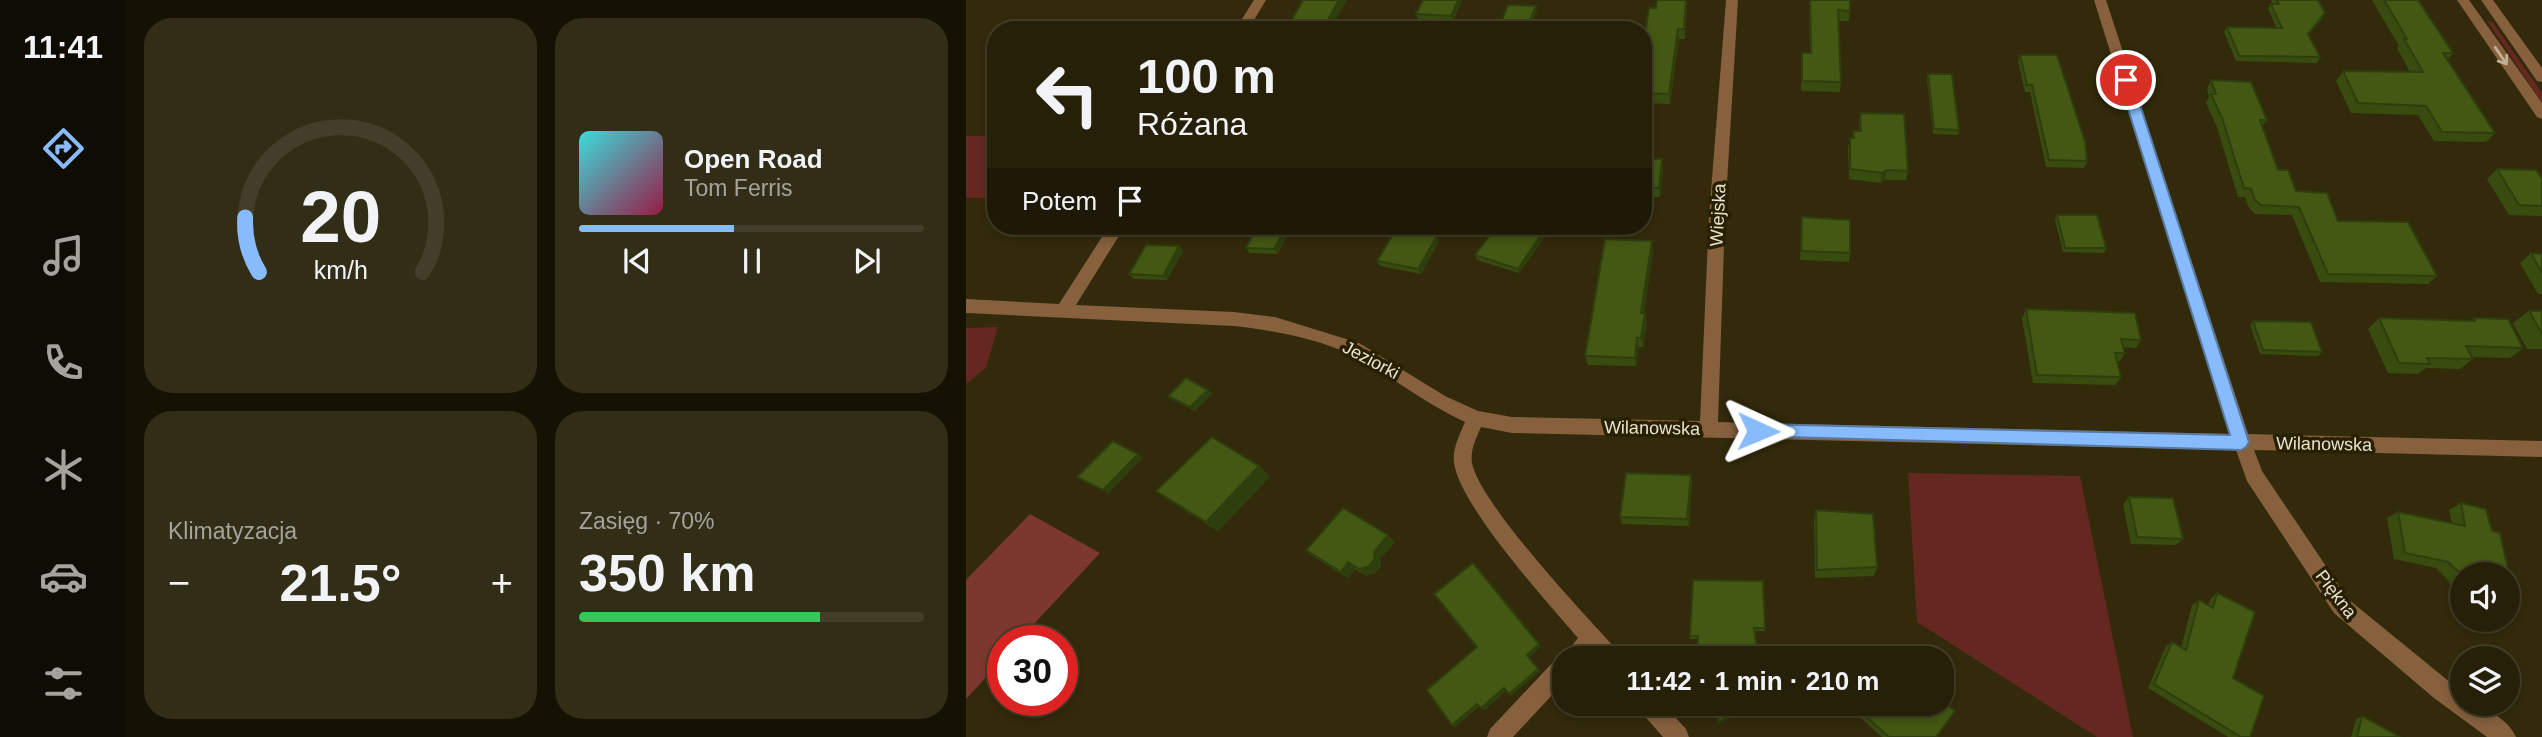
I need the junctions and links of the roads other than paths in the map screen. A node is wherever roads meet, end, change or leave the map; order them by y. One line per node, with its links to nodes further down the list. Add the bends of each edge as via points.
1 (1260, 0): 6 (street)
2 (1732, 0): 13 (street, Wiejska)
3 (2100, 0): 14 (street, Piękna)
4 (2465, 3): 5 (street); 8 (street, one-way to 8)
5 (2489, 3): 7 (street)
6 (1247, 21)
7 (2542, 78)
8 (2542, 114)
9 (1111, 235): 11 (street)
10 (966, 306): 11 (street, Jeziorki)
11 (1063, 311): 12 (street, Jeziorki, via 1234,319 1307,331 1353,348 1438,401)
12 (1476, 418): 13 (street, Wilanowska, via 1512,425); 16 (street, via 1466,440 1463,464 1469,482 1480,502)
13 (1709, 430): 14 (street, Wilanowska)
14 (2241, 442): 15 (street, Wilanowska); 23 (street, Piękna, via 2254,475 2341,606)
15 (2542, 449)
16 (1592, 638): 17 (street); 18 (street)
17 (1584, 646)
18 (1599, 646)
19 (1552, 680): 21 (street)
20 (1660, 716): 22 (street)
21 (1498, 737)
22 (1678, 737)
23 (2505, 737)

